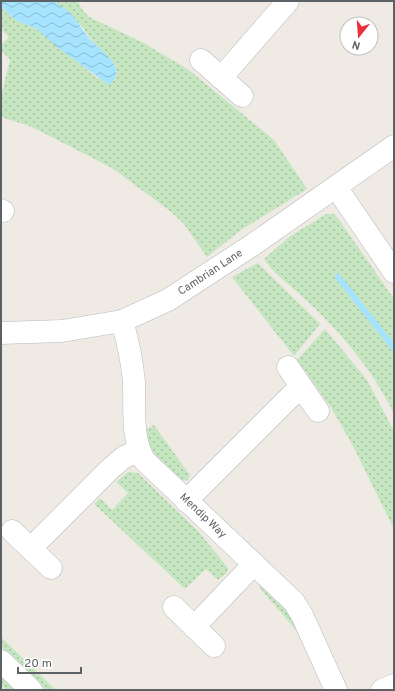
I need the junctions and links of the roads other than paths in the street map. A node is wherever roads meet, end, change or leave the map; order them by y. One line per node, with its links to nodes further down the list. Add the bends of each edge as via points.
1 (288, 1): 3 (street)
2 (201, 60): 3 (street)
3 (222, 78): 4 (street)
4 (242, 96)
5 (394, 146): 6 (street, Cambrian Lane)
6 (336, 187): 7 (street); 8 (street, Cambrian Lane, via 168,300)
7 (394, 272)
8 (122, 321): 9 (street, Cambrian Lane, via 62,331); 13 (street, Mendip Way, via 131,358)
9 (1, 333)
10 (288, 367): 11 (street)
11 (302, 388): 12 (street); 14 (street)
12 (318, 411)
13 (139, 451): 14 (street, Mendip Way, via 144,460); 16 (street, via 124,457 110,469)
14 (186, 501): 17 (street, Mendip Way)
15 (12, 531): 16 (street)
16 (31, 548): 18 (street)
17 (254, 564): 20 (street); 25 (street, Mendip Way, via 294,602)
18 (51, 568)
19 (174, 607): 20 (street)
20 (194, 626): 21 (street)
21 (214, 646)
22 (1, 661): 24 (street)
23 (394, 685): 26 (street)
24 (31, 690)
25 (336, 690)
26 (382, 690)

